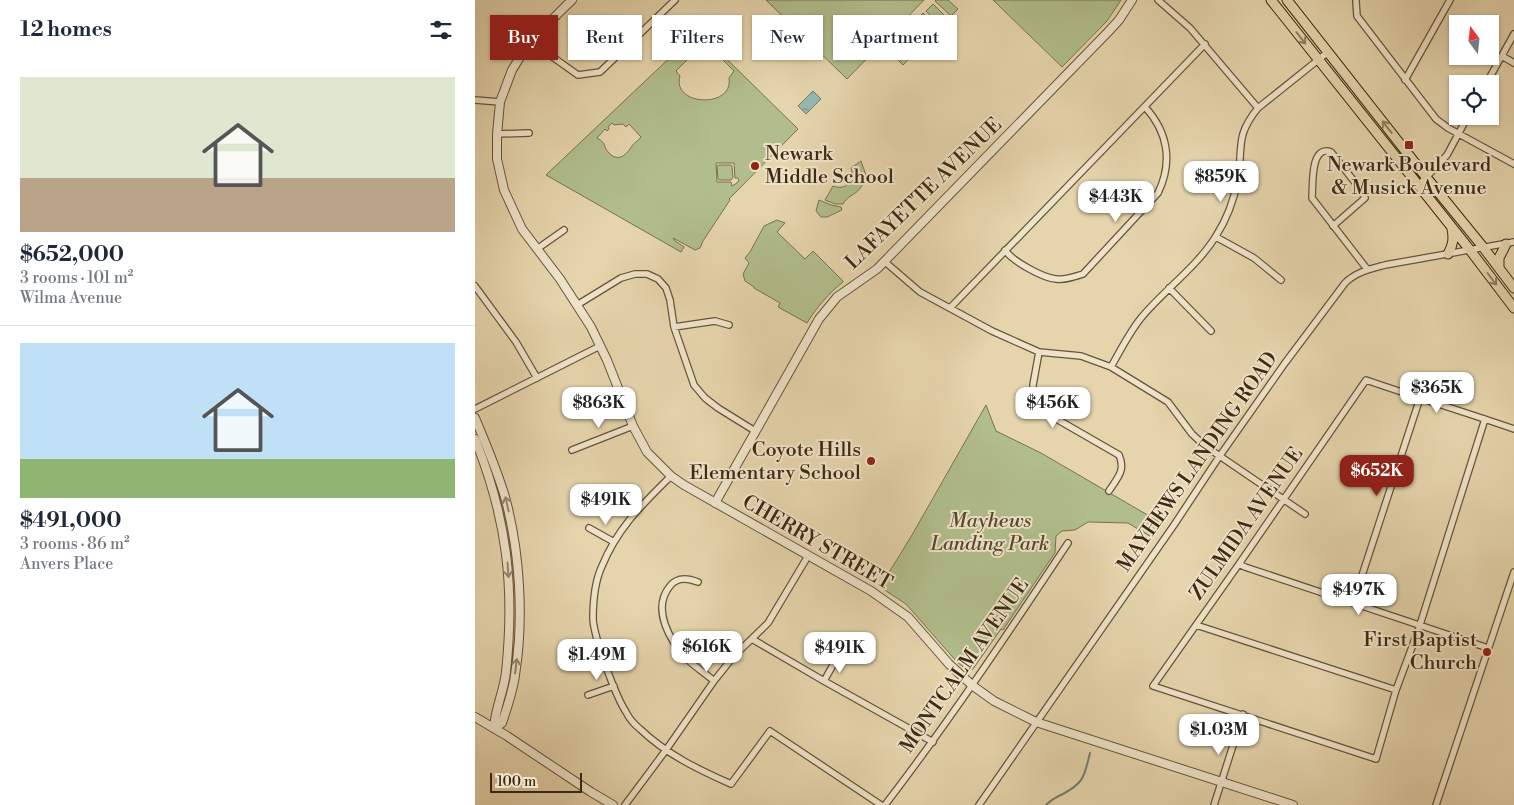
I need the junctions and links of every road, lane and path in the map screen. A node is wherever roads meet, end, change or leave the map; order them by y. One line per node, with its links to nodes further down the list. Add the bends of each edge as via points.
1 (572, 0): 9 (street, CHERRY STREET)
2 (675, 0): 15 (street, via 600,72 578,75)
3 (1132, 0): 41 (street, LAFAYETTE AVENUE, via 1108,32)
4 (1158, 0): 11 (street)
5 (1271, 0): 16 (main road, one-way to 16)
6 (1287, 0): 12 (main road)
7 (1355, 0): 19 (street, via 1357,16)
8 (1450, 0): 19 (street)
9 (557, 15)
10 (1514, 34): 13 (street)
11 (1205, 44): 22 (street); 23 (street)
12 (1328, 52): 16 (street); 29 (main road, one-way to 12)
13 (1502, 56): 17 (street); 18 (street)
14 (518, 60): 21 (street, CHERRY STREET)
15 (557, 60)
16 (1318, 60): 23 (street); 30 (main road)
17 (1514, 63)
18 (1491, 75)
19 (1405, 80): 26 (street, via 1436,119)
20 (475, 100): 21 (street)
21 (500, 102): 27 (street, CHERRY STREET)
22 (1145, 107): 38 (street); 38 (street, via 1167,148 1164,181 1158,193 1083,274 1054,279 1012,259)
23 (1258, 108): 34 (street, via 1244,130 1236,189)
24 (1463, 125): 26 (street)
25 (529, 133): 27 (street)
26 (1459, 133): 28 (street); 29 (street, via 1447,155)
27 (497, 134): 37 (street, CHERRY STREET, via 497,159 504,190 522,229)
28 (1514, 164)
29 (1426, 177): 30 (street); 36 (main road)
30 (1419, 185): 32 (main road)
31 (1333, 226): 31 (street, via 1312,198 1316,158 1327,150 1365,198); 43 (street)
32 (1451, 226): 39 (main road); 40 (main road, via 1454,238)
33 (564, 230): 37 (street)
34 (1216, 237): 44 (street, via 1254,258); 46 (street)
35 (1510, 243): 36 (street, MAYHEWS LANDING ROAD); 42 (main road, via 1499,258)
36 (1483, 247): 39 (street, MAYHEWS LANDING ROAD); 42 (main road)
37 (537, 250): 48 (street, CHERRY STREET)
38 (1005, 250): 49 (street)
39 (1470, 250): 40 (street, MAYHEWS LANDING ROAD); 50 (main road, one-way to 50)
40 (1448, 254): 43 (street, MAYHEWS LANDING ROAD)
41 (884, 261): 49 (street, via 920,292); 64 (street, LAFAYETTE AVENUE, via 827,308)
42 (1499, 268): 47 (main road)
43 (1367, 269): 67 (street, MAYHEWS LANDING ROAD, via 1348,279 1337,292)
44 (1281, 280)
45 (475, 286): 57 (street, via 516,342)
46 (1169, 288): 53 (street); 56 (street, via 1140,319)
47 (1514, 288)
48 (577, 305): 52 (street, via 621,278 647,274 666,288); 54 (street, CHERRY STREET)
49 (950, 308): 55 (street)
50 (1514, 308)
51 (729, 325): 52 (street, via 715,321)
52 (674, 327): 64 (street, via 695,385 705,398)
53 (1211, 331)
54 (600, 346): 57 (street); 62 (street, CHERRY STREET)
55 (1039, 352): 56 (street, via 1081,356); 69 (street, via 1033,385 1034,402 1041,410 1119,455 1121,471)
56 (1111, 367): 67 (street, via 1168,402 1193,434)
57 (537, 378): 59 (street)
58 (1420, 398): 61 (street); 70 (street, ZULMIDA AVENUE, via 1366,380); 80 (street)
59 (475, 409)
60 (475, 418): 95 (street, one-way to 60, via 502,723 515,677 519,588 505,496)
61 (1485, 419): 63 (street); 82 (street)
62 (633, 426): 66 (street); 68 (street, CHERRY STREET, via 647,452)
63 (1514, 429)
64 (755, 431): 71 (street, LAFAYETTE AVENUE)
65 (475, 439): 95 (street, one-way to 95, via 501,520 509,581 506,674)
66 (572, 450)
67 (1219, 457): 70 (street); 94 (street, MAYHEWS LANDING ROAD)
68 (671, 476): 71 (street, CHERRY STREET); 74 (street, via 640,506)
69 (1109, 491)
70 (1283, 500): 72 (street); 77 (street, ZULMIDA AVENUE)
71 (715, 503): 76 (street, CHERRY STREET)
72 (1305, 514)
73 (589, 528): 74 (street)
74 (614, 542): 88 (street, via 601,567 593,619 597,641)
75 (1068, 543): 89 (street, MONTCALM AVENUE)
76 (808, 556): 83 (street, via 768,622); 89 (street, CHERRY STREET, via 871,591 908,617)
77 (1239, 564): 80 (street); 81 (street, ZULMIDA AVENUE)
78 (1514, 572): 84 (street)
79 (698, 582): 86 (street, via 683,579 672,583 667,589 662,612 667,629 679,649)
80 (1353, 603): 82 (street)
81 (1196, 625): 90 (street); 92 (street, ZULMIDA AVENUE, via 1153,686)
82 (1419, 625): 84 (street); 90 (street)
83 (752, 638): 86 (street); 87 (street)
84 (1488, 648): 106 (street)
85 (838, 656): 87 (street)
86 (714, 681): 97 (street)
87 (824, 681): 96 (street)
88 (614, 686): 91 (street); 97 (street, via 625,711 640,729)
89 (973, 686): 94 (street, CHERRY STREET, via 994,701); 96 (street, MONTCALM AVENUE)
90 (1396, 690): 92 (street, via 1376,759)
91 (588, 695)
92 (1243, 714): 98 (street)
93 (475, 717): 95 (street)
94 (1036, 722): 98 (street, CHERRY STREET); 103 (street, MAYHEWS LANDING ROAD)
95 (494, 728): 99 (street)
96 (933, 742): 102 (street, MONTCALM AVENUE)
97 (666, 750): 100 (street); 101 (street, via 698,770 731,784 770,731)
98 (1222, 781): 104 (street); 105 (street, CHERRY STREET)
99 (613, 805)
100 (625, 805)
101 (881, 805)
102 (885, 805)
103 (979, 805)
104 (1214, 805)
105 (1293, 805)
106 (1436, 805)

